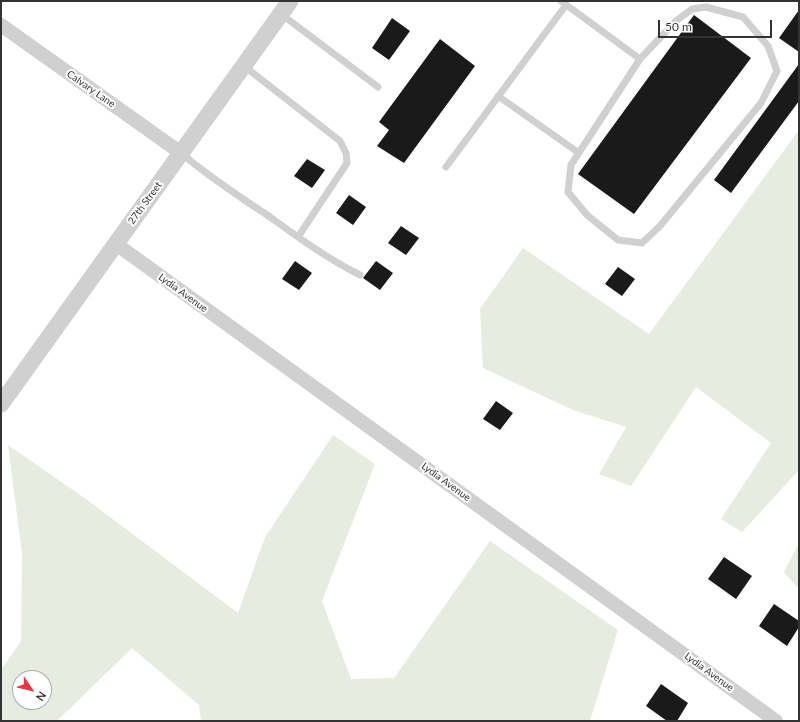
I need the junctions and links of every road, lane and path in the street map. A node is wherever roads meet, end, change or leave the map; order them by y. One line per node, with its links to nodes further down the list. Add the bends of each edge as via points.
1 (563, 3): 4 (lane); 7 (lane)
2 (285, 8): 5 (street, 27th Street); 6 (lane)
3 (1, 25): 8 (street, Calvary Lane)
4 (640, 59): 9 (lane); 9 (lane, via 676,21 692,9 706,7 743,17 768,46 777,71 761,103 660,226 642,243 618,240 587,215 568,192 571,165)
5 (244, 66): 8 (street, 27th Street); 11 (lane, via 340,141 346,153 347,163)
6 (378, 87)
7 (498, 96): 9 (lane); 10 (lane)
8 (181, 153): 11 (lane, via 198,168); 12 (street, 27th Street)
9 (579, 153)
10 (446, 167)
11 (298, 237): 13 (lane)
12 (116, 244): 14 (street, 27th Street); 15 (street, Lydia Avenue)
13 (360, 276)
14 (1, 404)
15 (776, 721)

